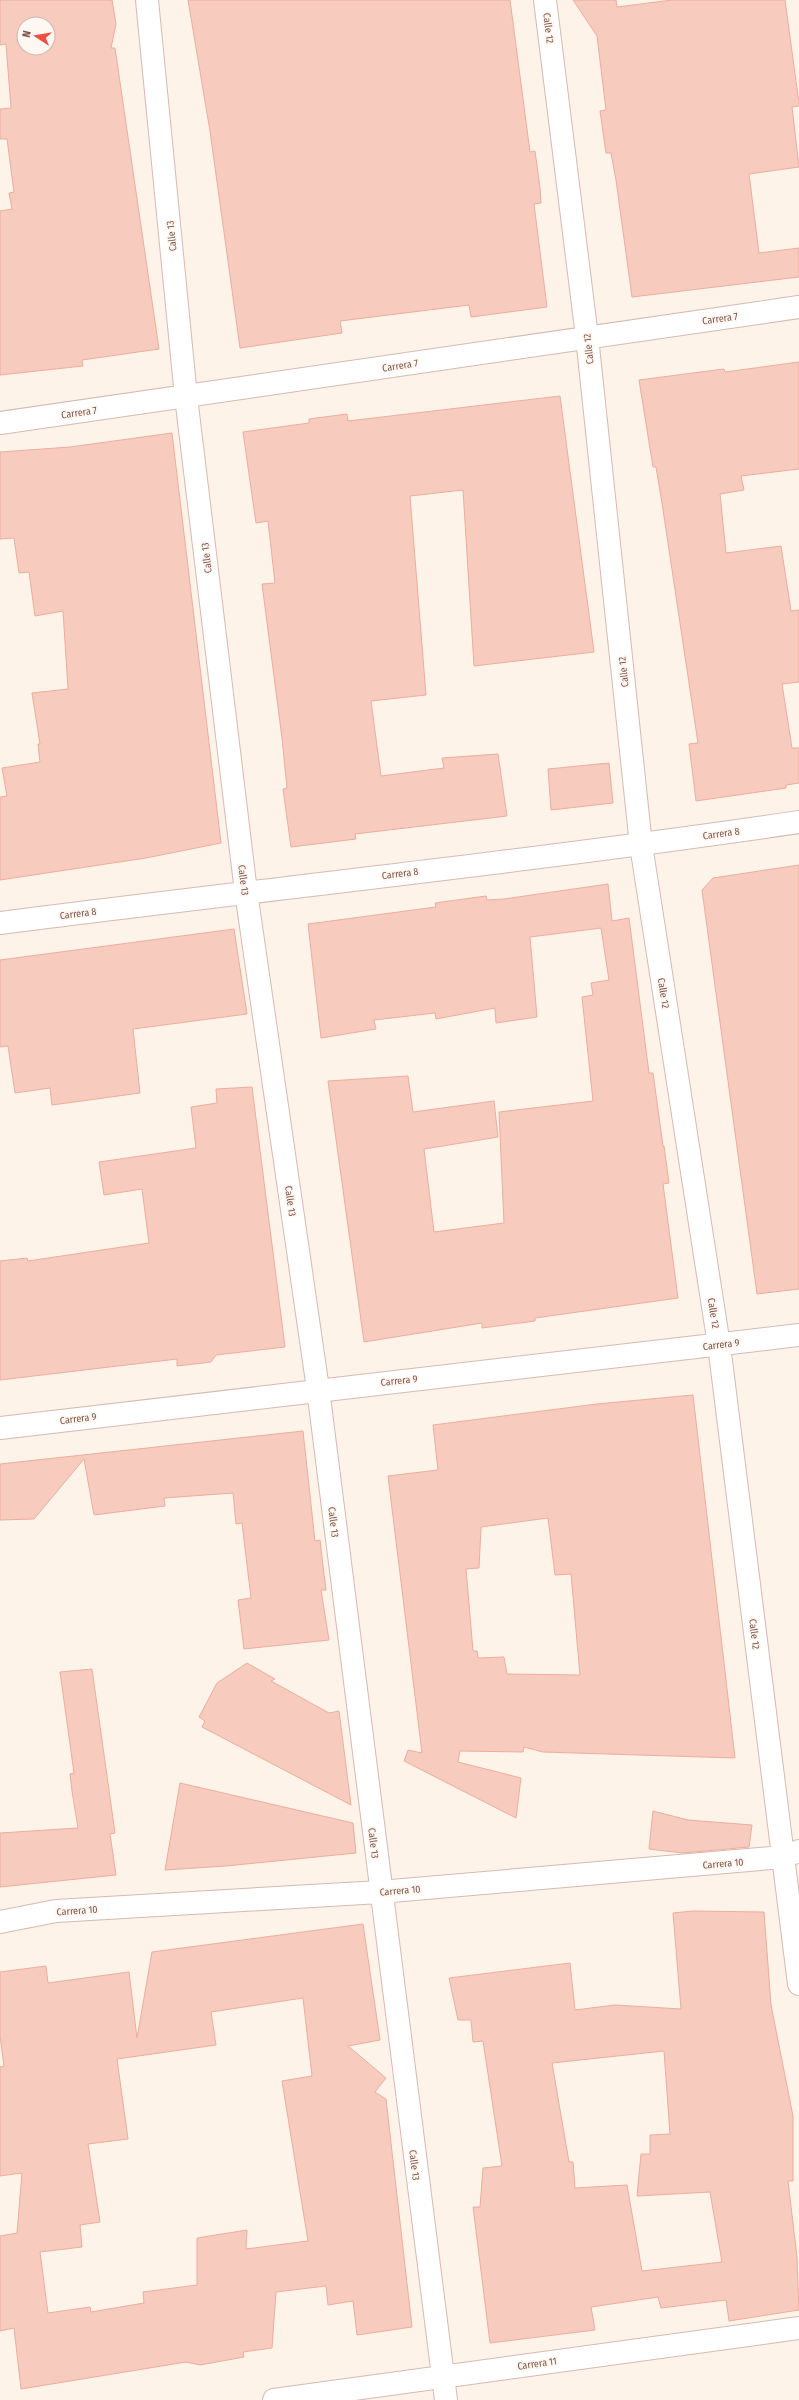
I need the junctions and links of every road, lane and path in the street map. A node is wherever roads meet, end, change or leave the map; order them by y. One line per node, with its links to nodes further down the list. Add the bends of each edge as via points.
1 (147, 0): 5 (street, Calle 13)
2 (545, 0): 4 (street, Calle 12)
3 (799, 307): 4 (street, Carrera 7)
4 (587, 337): 5 (street, Carrera 7); 8 (street, Calle 12)
5 (186, 398): 6 (street, Carrera 7); 9 (street, Calle 13)
6 (0, 423)
7 (799, 822): 8 (street, Carrera 8)
8 (641, 845): 9 (street, Carrera 8); 12 (street, Calle 12)
9 (246, 892): 10 (street, Carrera 8); 13 (street, Calle 13)
10 (0, 923)
11 (799, 1335): 12 (street, Carrera 9)
12 (719, 1345): 13 (street, Carrera 9); 15 (street, Calle 12)
13 (318, 1389): 14 (street, Carrera 9); 16 (street, Calle 13)
14 (0, 1428)
15 (791, 1854): 16 (street, Carrera 10); 18 (street, Calle 12)
16 (380, 1892): 17 (street, Carrera 10, via 56,1911); 20 (street, Calle 13)
17 (0, 1922)
18 (799, 1984)
19 (799, 2328): 20 (street, Carrera 11)
20 (442, 2376): 21 (street, Carrera 11); 22 (street, Calle 13)
21 (274, 2400)
22 (446, 2400)

